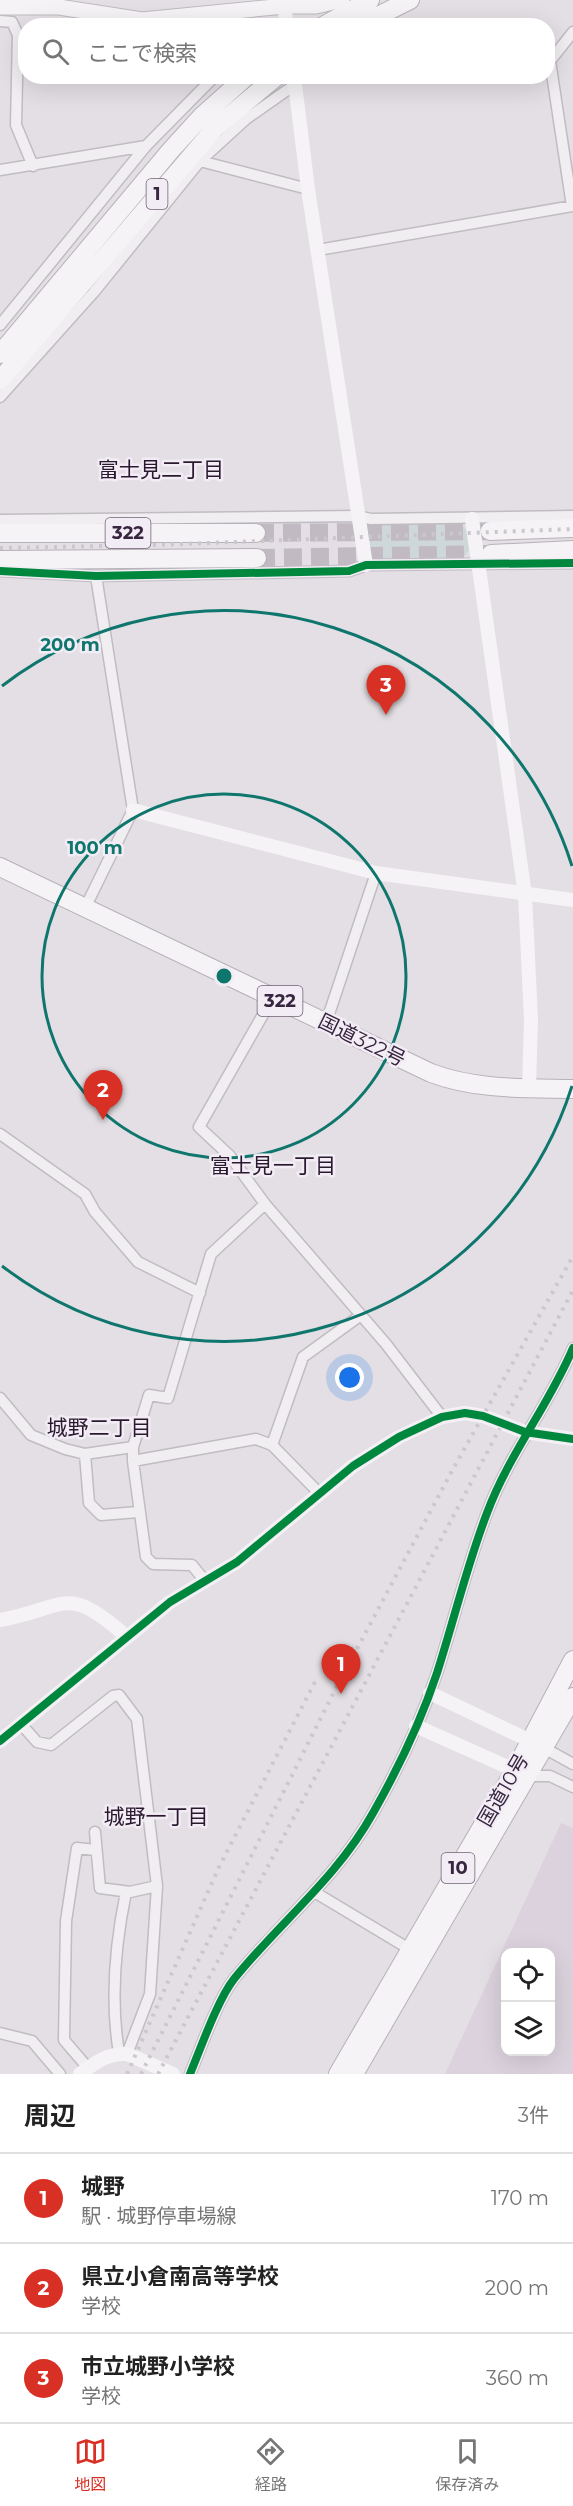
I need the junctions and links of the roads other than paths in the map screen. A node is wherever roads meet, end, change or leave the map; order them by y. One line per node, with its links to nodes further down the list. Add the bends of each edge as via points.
1 (300, 0): 7 (main road)
2 (342, 0): 8 (main road)
3 (370, 0): 9 (highway)
4 (410, 0): 10 (highway)
5 (0, 7): 6 (main road, via 59,7)
6 (129, 18)
7 (285, 18)
8 (286, 18)
9 (337, 18)
10 (374, 18)
11 (0, 21): 22 (street, via 12,22 18,35 16,125)
12 (573, 32): 13 (street)
13 (555, 55)
14 (207, 84): 20 (street)
15 (238, 84): 27 (highway, 1, via 171,150)
16 (267, 84): 31 (highway, 1, via 215,128)
17 (290, 84): 21 (street)
18 (295, 84): 24 (street)
19 (553, 84): 25 (street)
20 (146, 146): 22 (street); 28 (street)
21 (200, 161): 24 (street); 32 (street, via 94,292)
22 (33, 166): 23 (street)
23 (0, 170)
24 (308, 189): 26 (street)
25 (572, 206): 26 (street)
26 (318, 250): 33 (street)
27 (38, 310): 29 (highway); 30 (highway, 1)
28 (0, 325)
29 (0, 346)
30 (0, 354)
31 (0, 380)
32 (0, 397)
33 (357, 516): 35 (street); 36 (street); 46 (street)
34 (573, 516): 35 (street)
35 (472, 519): 43 (street)
36 (0, 520)
37 (573, 528): 38 (highway)
38 (490, 531)
39 (0, 533): 40 (highway, 322)
40 (256, 533)
41 (573, 550): 43 (highway)
42 (257, 558): 44 (highway, 322)
43 (484, 559): 45 (street); 46 (street); 52 (street)
44 (0, 560)
45 (573, 563)
46 (366, 565): 48 (street, via 349,571)
47 (0, 571): 48 (street)
48 (96, 576): 49 (street)
49 (132, 810): 51 (street); 54 (street)
50 (0, 867): 54 (highway, 国道322号 / 322)
51 (376, 873): 52 (street); 56 (street)
52 (525, 895): 53 (street); 57 (street, via 531,1019)
53 (573, 900)
54 (86, 906): 55 (highway, 国道322号 / 322)
55 (273, 997): 56 (highway, 国道322号 / 322); 60 (street, via 199,1127 230,1156)
56 (326, 1023): 57 (highway, 国道322号 / 322, via 455,1082)
57 (529, 1088): 58 (highway, 国道322号 / 322)
58 (573, 1089)
59 (0, 1134): 61 (street, via 85,1194 95,1212 138,1262)
60 (265, 1204): 61 (street, via 211,1254); 62 (street)
61 (200, 1293): 69 (street, via 168,1398 149,1395)
62 (361, 1315): 65 (street); 68 (street, via 303,1357)
63 (573, 1348): 66 (street, via 561,1376)
64 (0, 1398): 70 (street, via 31,1436)
65 (442, 1418): 66 (street, via 476,1414); 72 (street, via 378,1449)
66 (525, 1432): 67 (street); 78 (street, via 487,1512)
67 (573, 1439)
68 (272, 1445): 71 (street, via 256,1439); 72 (street)
69 (133, 1447): 70 (street); 71 (street)
70 (85, 1454): 73 (street, via 89,1503 101,1515)
71 (133, 1461): 73 (street)
72 (319, 1493): 74 (street, via 237,1562)
73 (138, 1512): 74 (street, via 149,1561 192,1565)
74 (205, 1581): 76 (street, via 170,1602)
75 (0, 1620): 76 (street, via 55,1603 74,1603 95,1611)
76 (126, 1637): 80 (street)
77 (573, 1660): 83 (highway, 国道10号 / 10)
78 (430, 1693): 81 (street); 83 (street)
79 (573, 1697): 83 (highway, 国道10号 / 10)
80 (21, 1724): 82 (street); 89 (street, via 40,1744 51,1745 119,1695 137,1719)
81 (416, 1726): 85 (street); 91 (street, via 374,1813 351,1850)
82 (0, 1741)
83 (538, 1744): 84 (street); 85 (highway, 国道10号 / 10)
84 (573, 1764)
85 (522, 1773): 86 (street, via 550,1776); 92 (highway, 国道10号 / 10); 100 (highway, 国道10号 / 10)
86 (573, 1787)
87 (95, 1832): 88 (street)
88 (95, 1850): 90 (street, via 100,1888); 95 (street, via 77,1848 66,1921 64,2040)
89 (157, 1886): 90 (street); 94 (street, via 150,1994)
90 (126, 1892): 94 (street, via 116,1943 114,2024)
91 (316, 1893): 92 (street); 98 (street, via 232,1981)
92 (411, 1950): 99 (highway, 国道10号 / 10)
93 (0, 2033): 96 (street, via 32,2041)
94 (123, 2053): 95 (street, via 107,2056); 97 (street)
95 (84, 2071)
96 (60, 2074)
97 (173, 2074)
98 (190, 2074)
99 (338, 2074)
100 (354, 2074)

